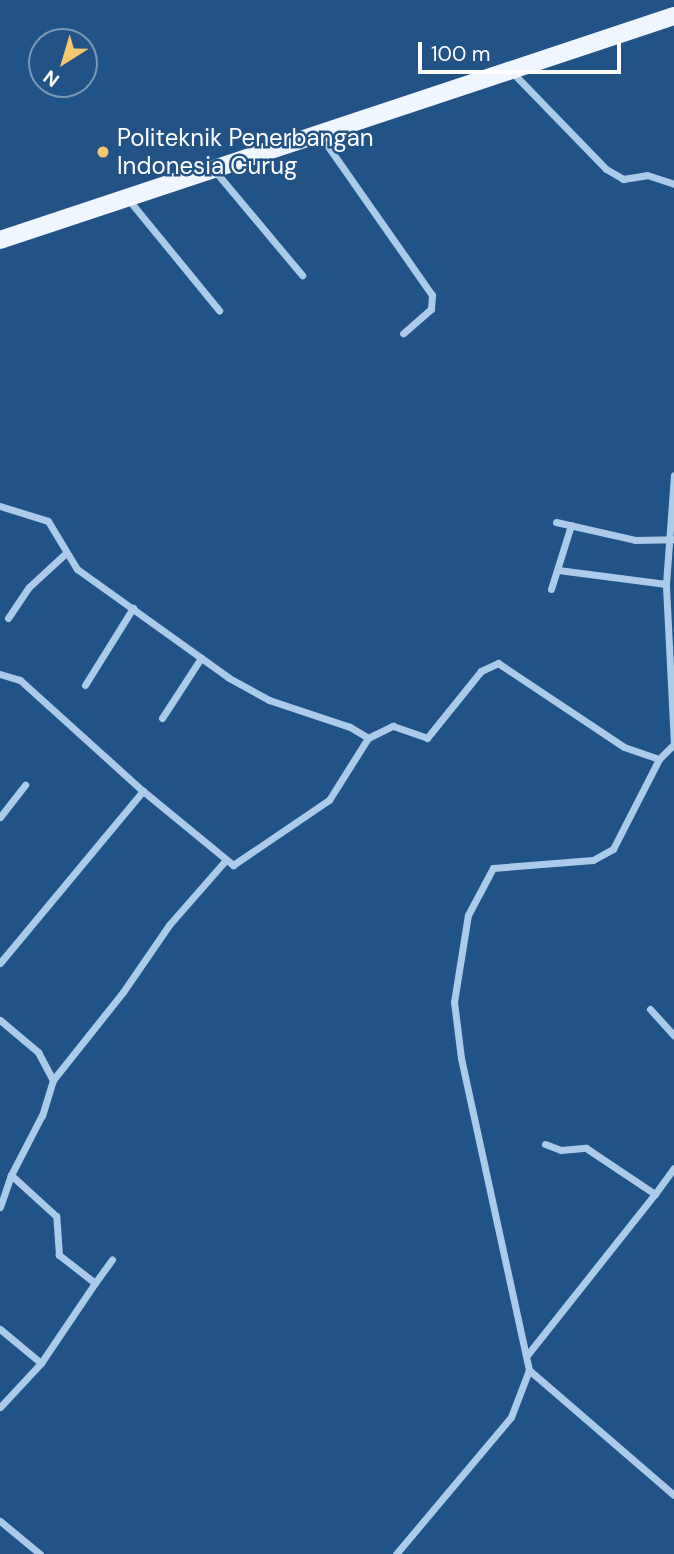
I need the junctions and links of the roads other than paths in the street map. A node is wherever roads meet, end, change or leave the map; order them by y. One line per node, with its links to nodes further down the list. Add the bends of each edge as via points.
1 (674, 16): 2 (main road)
2 (510, 70): 3 (main road); 5 (street, via 606,169 623,178 647,175)
3 (320, 134): 4 (main road); 10 (street, via 432,295 431,309)
4 (214, 169): 6 (main road); 8 (street)
5 (674, 184)
6 (127, 198): 7 (main road); 9 (street)
7 (0, 240)
8 (302, 275)
9 (219, 310)
10 (403, 333)
11 (674, 474): 15 (street)
12 (0, 506): 16 (street, via 48,521)
13 (556, 522): 14 (street)
14 (571, 526): 15 (street, via 635,540); 17 (street)
15 (671, 539): 18 (street)
16 (66, 552): 20 (street, via 77,569); 21 (street, via 37,578)
17 (558, 570): 18 (street); 19 (street)
18 (666, 584): 27 (street)
19 (551, 589)
20 (133, 608): 22 (street); 24 (street)
21 (8, 618)
22 (201, 658): 25 (street); 26 (street, via 270,700 350,727)
23 (0, 674): 30 (street, via 20,680)
24 (85, 685)
25 (162, 718)
26 (368, 738): 28 (street, via 393,726 427,738 481,671 498,663 624,747); 32 (street, via 329,800 239,863)
27 (674, 744): 28 (street)
28 (659, 759): 46 (street, via 613,849 593,860 493,868 468,915 454,1002 461,1058 493,1219)
29 (25, 785): 31 (street)
30 (143, 791): 32 (street); 33 (street)
31 (0, 817)
32 (226, 860): 37 (street, via 169,925)
33 (0, 963)
34 (650, 1009): 36 (street)
35 (0, 1020): 37 (street, via 38,1052)
36 (674, 1036)
37 (53, 1080): 40 (street, via 42,1115)
38 (544, 1144): 41 (street, via 561,1150 586,1148)
39 (674, 1168): 41 (street)
40 (11, 1175): 42 (street); 44 (street, via 56,1216 59,1255)
41 (655, 1194): 46 (street)
42 (0, 1207)
43 (112, 1260): 44 (street)
44 (96, 1283): 47 (street)
45 (0, 1329): 47 (street)
46 (528, 1354): 48 (street)
47 (41, 1363): 49 (street)
48 (529, 1370): 50 (street); 53 (street, via 511,1417)
49 (0, 1407)
50 (674, 1495)
51 (0, 1521): 52 (street)
52 (38, 1553)
53 (396, 1554)

